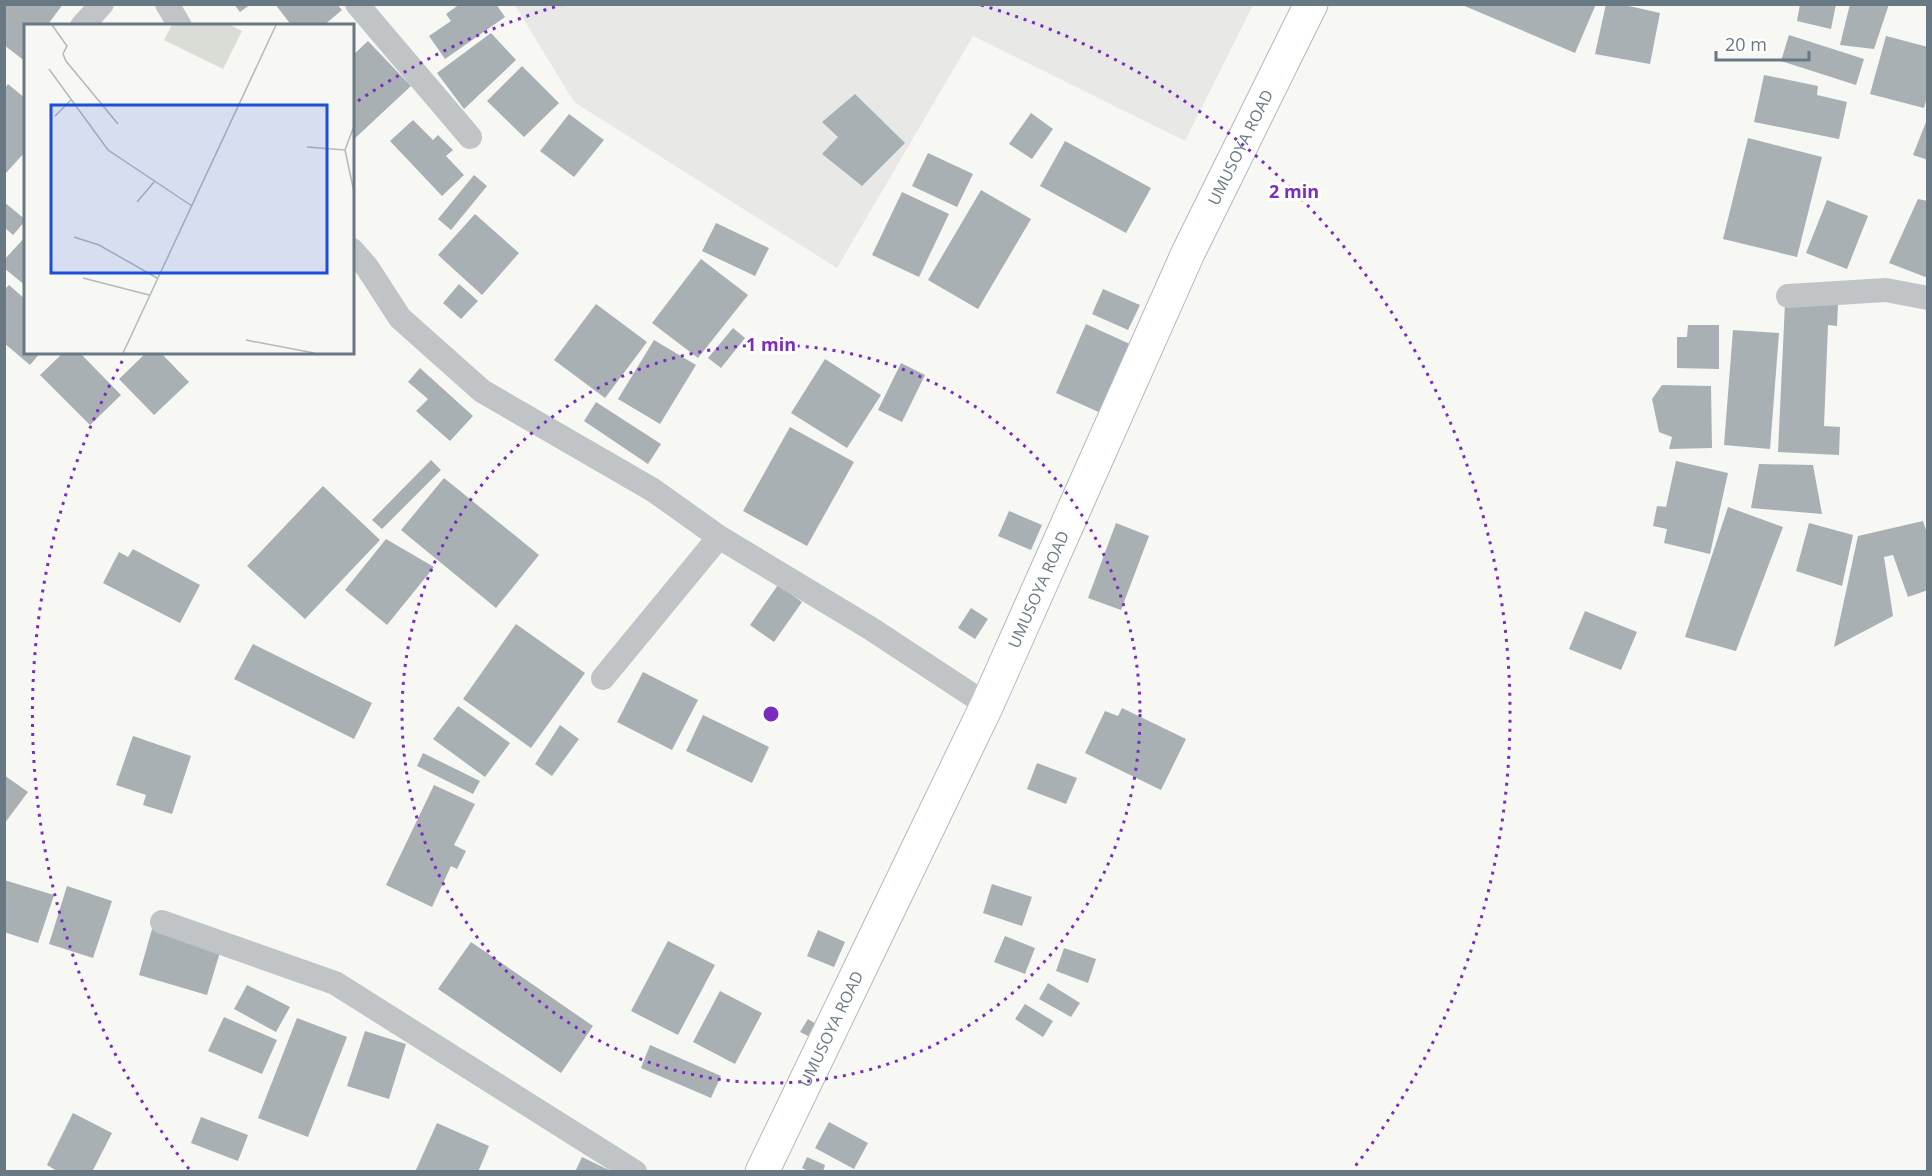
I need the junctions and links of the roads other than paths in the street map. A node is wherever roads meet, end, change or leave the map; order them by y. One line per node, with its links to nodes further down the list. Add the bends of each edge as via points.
1 (102, 4): 5 (street)
2 (167, 4): 6 (street)
3 (357, 4): 7 (street)
4 (1311, 4): 13 (main road, UMUSOYA ROAD, via 1188,253)
5 (84, 24)
6 (179, 24)
7 (470, 137)
8 (354, 252): 11 (street, via 400,318 482,391 653,490)
9 (1788, 296): 10 (street, via 1886,290)
10 (1928, 298)
11 (719, 537): 12 (street); 13 (street, via 870,628)
12 (603, 678)
13 (987, 705): 16 (main road, UMUSOYA ROAD)
14 (162, 922): 15 (street, via 335,983)
15 (635, 1172)
16 (762, 1172)

